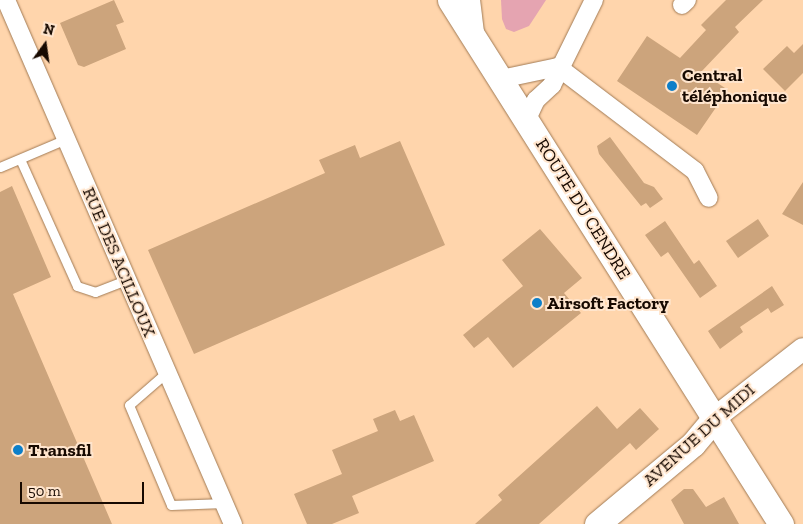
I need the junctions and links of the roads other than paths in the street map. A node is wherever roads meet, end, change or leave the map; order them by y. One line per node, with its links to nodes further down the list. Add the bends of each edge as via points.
1 (6, 0): 9 (street, RUE DES ACILLOUX)
2 (450, 0): 5 (main road, ROUTE DU CENDRE)
3 (471, 0): 5 (street)
4 (594, 0): 6 (street)
5 (477, 43): 7 (main road, ROUTE DU CENDRE)
6 (558, 67): 7 (street); 8 (street, via 552,85 536,100); 12 (street, via 695,171)
7 (501, 79): 8 (main road, ROUTE DU CENDRE)
8 (527, 119): 16 (main road, ROUTE DU CENDRE)
9 (66, 139): 10 (lane); 13 (street, RUE DES ACILLOUX)
10 (20, 159): 11 (lane); 13 (lane, via 77,286 95,292)
11 (0, 167)
12 (709, 198)
13 (127, 280): 15 (street, RUE DES ACILLOUX)
14 (802, 351): 16 (street, AVENUE DU MIDI)
15 (167, 372): 17 (street, RUE DES ACILLOUX); 17 (lane, via 129,405 172,505)
16 (716, 417): 19 (main road, AVENUE DU MIDI, via 693,444); 20 (main road, ROUTE DU CENDRE)
17 (224, 503): 18 (street, RUE DES ACILLOUX)
18 (233, 524)
19 (597, 524)
20 (781, 524)

